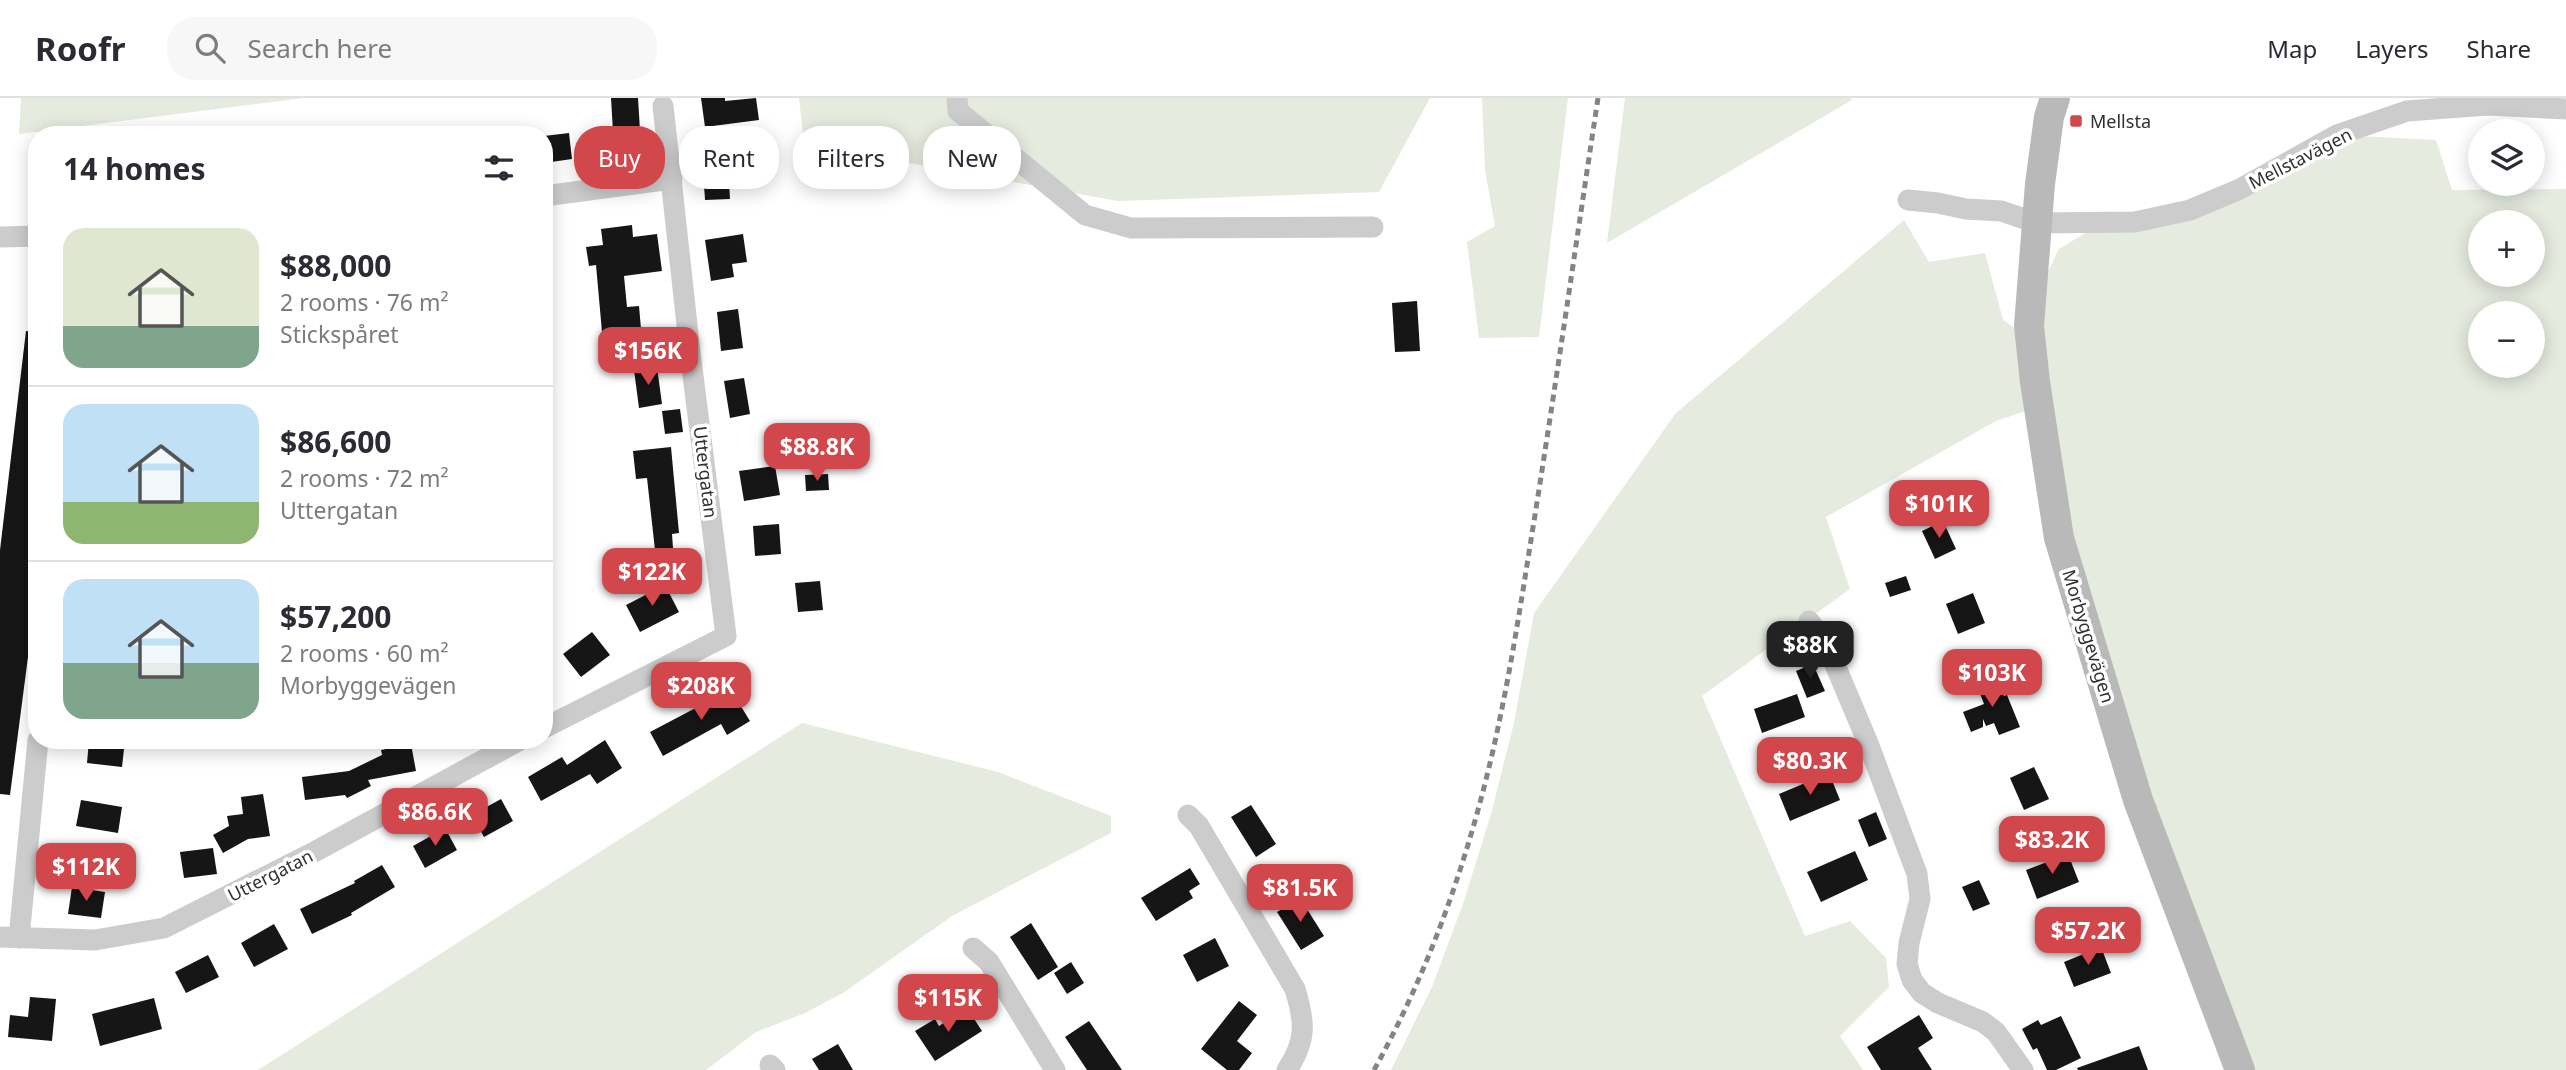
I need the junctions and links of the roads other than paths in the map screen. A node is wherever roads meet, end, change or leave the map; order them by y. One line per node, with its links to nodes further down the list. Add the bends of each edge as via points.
1 (957, 98): 11 (street, via 958,111 1085,215 1131,228)
2 (2044, 98): 7 (street, Morbyggevägen)
3 (2054, 98): 7 (street, Morbyggevägen)
4 (663, 106): 6 (street, Uttergatan)
5 (2566, 109): 10 (street, Mellstavägen, via 2488,105 2407,111 2337,135 2240,189 2190,210 2135,222)
6 (672, 179): 8 (street); 15 (street, Uttergatan, via 726,636)
7 (2040, 184): 10 (street, Morbyggevägen)
8 (553, 195)
9 (1908, 200): 10 (street, Mellstavägen, via 2001,211)
10 (2037, 223): 24 (street, Morbyggevägen, via 2029,326 2059,538 2138,800)
11 (1373, 227)
12 (28, 236): 13 (street)
13 (0, 237)
14 (1809, 621): 23 (street, via 1825,641 1917,874 1920,899 1907,964 1912,981 1938,1003 1996,1032)
15 (553, 723)
16 (37, 749): 19 (street)
17 (503, 749): 19 (street, Uttergatan, via 164,928 95,940)
18 (1188, 815): 22 (street, via 1199,826 1295,989 1304,1019 1298,1053)
19 (10, 937)
20 (973, 948): 21 (street, via 989,962)
21 (1055, 1070)
22 (1287, 1070)
23 (2023, 1070)
24 (2240, 1070)

